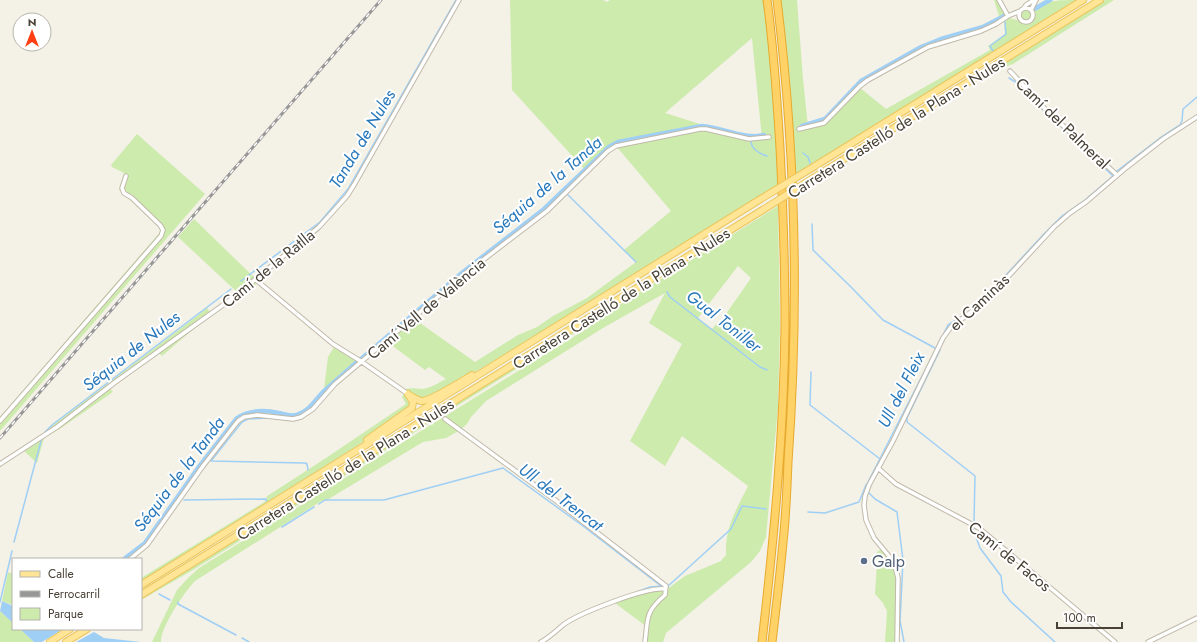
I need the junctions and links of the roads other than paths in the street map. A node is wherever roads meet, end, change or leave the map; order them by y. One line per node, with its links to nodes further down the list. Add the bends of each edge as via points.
1 (459, 0): 19 (street, Camí de la Ratlla, via 347,196 319,227)
2 (767, 0): 39 (highway, via 781,175 785,327 774,539)
3 (777, 0): 40 (highway, via 792,175 794,327 783,541)
4 (999, 0): 11 (street)
5 (1035, 0): 8 (street); 9 (street)
6 (1083, 0): 20 (main road, Carretera Castelló de la Plana - Nules, bridge)
7 (1100, 0): 31 (main road, Carretera Castelló de la Plana - Nules, bridge)
8 (1024, 8): 9 (street); 10 (street)
9 (1031, 10): 12 (street, via 1031,20 1025,22)
10 (1020, 11): 11 (street); 12 (street)
11 (1008, 16): 12 (street); 15 (street, via 981,31 928,47 868,80 824,123)
12 (1021, 19)
13 (1010, 71): 17 (street, Camí del Palmeral, via 1047,111)
14 (1197, 117): 17 (street, el Caminàs)
15 (799, 129)
16 (769, 138): 21 (street, Camí Vell de València, via 749,139 700,129 616,146 547,211 466,273)
17 (1117, 175): 26 (street, el Caminàs, via 1054,227 991,295 951,327 943,338)
18 (126, 176): 24 (street, via 122,188 124,193 160,225 163,230 161,236)
19 (255, 279): 21 (street, via 333,344); 25 (street, Camí de la Ratlla, via 56,427)
20 (544, 335): 22 (main road, via 430,398 422,401); 27 (main road, Carretera Castelló de la Plana - Nules)
21 (362, 362): 22 (street); 28 (street, Camí Vell de València, via 335,384 313,409 301,416 293,419 257,415 244,417 238,421 147,546)
22 (408, 394): 27 (main road, via 413,404 406,413)
23 (445, 419): 30 (street, via 555,500 666,586)
24 (0, 421)
25 (0, 464)
26 (878, 468): 41 (street, el Caminàs, via 865,496 865,514 872,534 896,570 899,586); 42 (street, Camí de Facos, via 896,484 979,528)
27 (271, 505): 29 (main road, Carretera Castelló de la Plana - Nules)
28 (131, 558)
29 (142, 584)
30 (665, 589): 37 (street, via 642,592 590,612 564,624); 38 (street, via 665,595 649,612)
31 (142, 594)
32 (1197, 618): 43 (street)
33 (68, 630): 35 (main road)
34 (84, 630): 36 (main road)
35 (50, 642)
36 (66, 642)
37 (542, 642)
38 (645, 642)
39 (762, 642)
40 (772, 642)
41 (897, 642)
42 (1115, 642)
43 (1148, 642)

